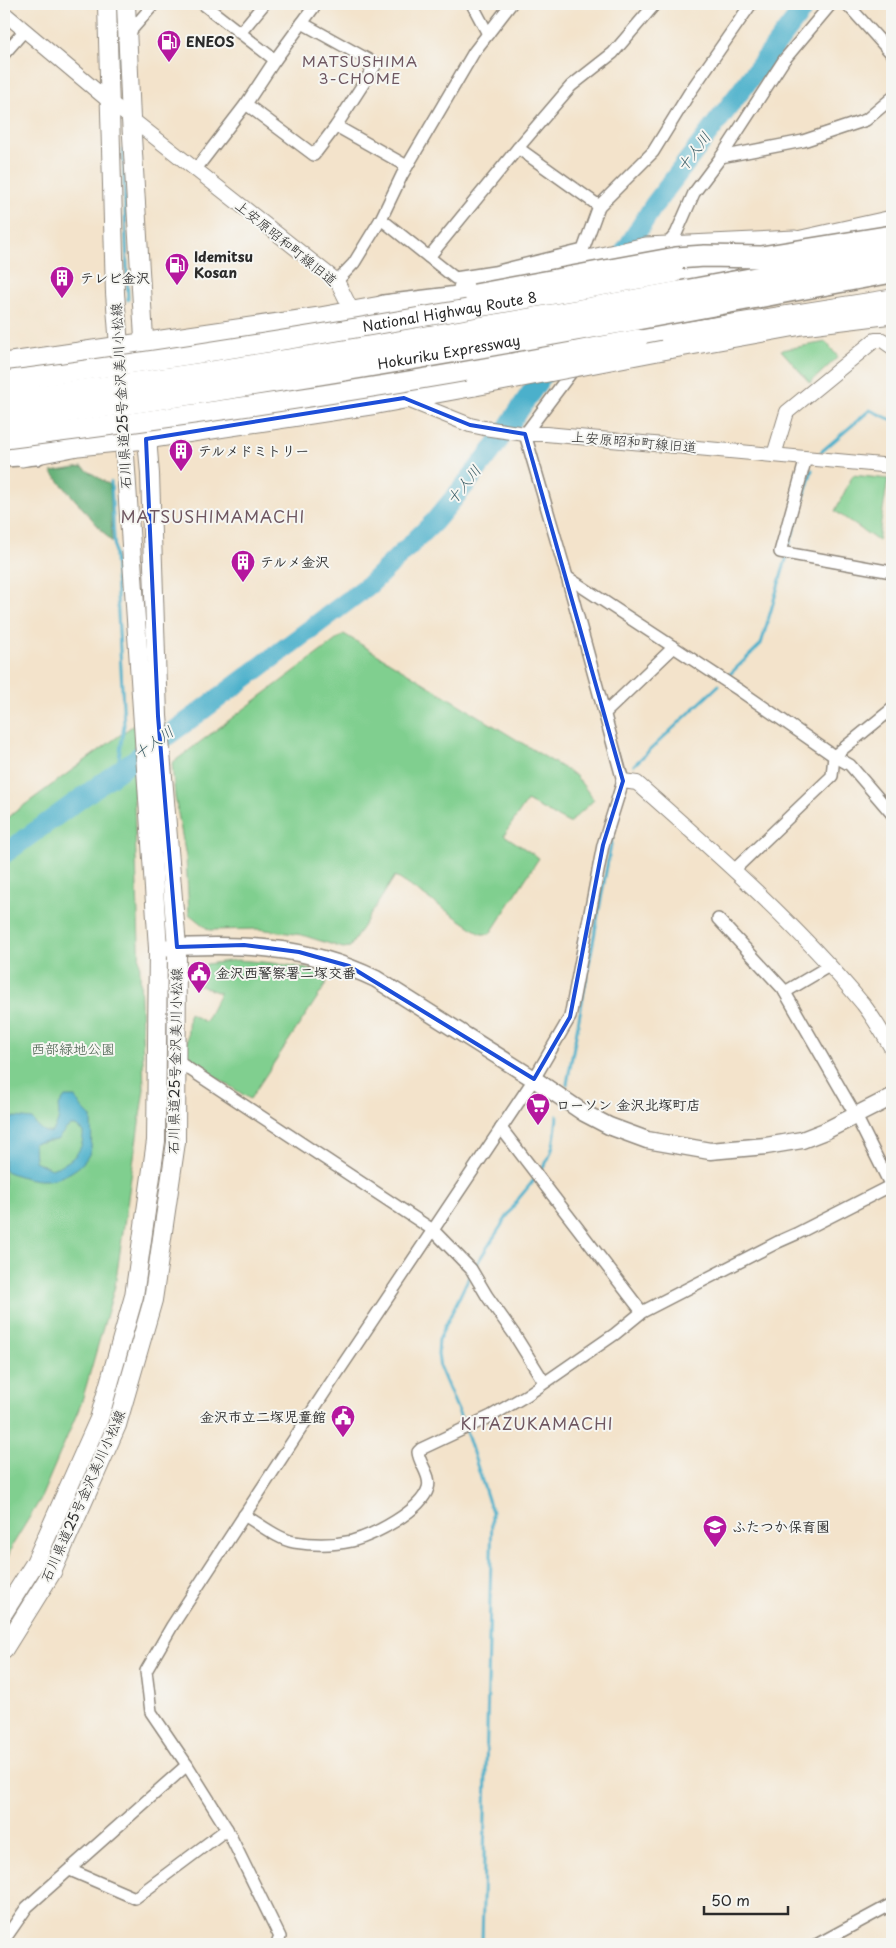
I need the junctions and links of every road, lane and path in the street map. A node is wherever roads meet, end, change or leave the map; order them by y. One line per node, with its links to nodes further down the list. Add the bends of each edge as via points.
1 (107, 4): 23 (main road, 石川県道25号金沢美川小松線)
2 (126, 4): 17 (main road, 石川県道25号金沢美川小松線)
3 (154, 4): 17 (street)
4 (204, 4): 16 (street)
5 (264, 4): 16 (street)
6 (316, 4): 14 (street)
7 (472, 4): 18 (street)
8 (511, 4): 18 (street)
9 (655, 4): 27 (street, via 613,52 572,86)
10 (749, 4): 31 (street, via 653,152)
11 (831, 4): 28 (street, via 784,60)
12 (847, 4): 20 (street)
13 (4, 13): 15 (street, 上安原昭和町線旧道)
14 (302, 23): 21 (street); 26 (street, via 376,64)
15 (25, 30): 19 (street); 23 (street, 上安原昭和町線旧道)
16 (240, 33): 21 (street)
17 (128, 34): 25 (main road, 石川県道25号金沢美川小松線)
18 (488, 34): 29 (street, via 474,52)
19 (4, 54)
20 (892, 54)
21 (275, 60): 24 (street)
22 (892, 98): 28 (street, via 866,120 803,141)
23 (110, 102): 25 (street, 上安原昭和町線旧道); 49 (main road, 石川県道25号金沢美川小松線, via 115,293)
24 (246, 104): 26 (street, via 314,155); 30 (street)
25 (131, 119): 30 (street, 上安原昭和町線旧道); 48 (main road, 石川県道25号金沢美川小松線)
26 (336, 126): 29 (street)
27 (518, 148): 31 (street); 39 (street)
28 (721, 157): 36 (street, via 694,192 676,234)
29 (407, 166): 32 (street)
30 (196, 169): 41 (street, 上安原昭和町線旧道)
31 (599, 206): 38 (street)
32 (381, 220): 39 (street); 41 (street, via 354,263)
33 (892, 220): 35 (highway, National Highway Route 8)
34 (892, 236): 43 (highway, bridge, via 761,257 676,258 475,295)
35 (795, 240): 36 (highway); 52 (highway, National Highway Route 8, bridge, via 722,263 674,273 339,331)
36 (666, 246): 38 (highway); 55 (street)
37 (892, 253): 54 (highway, Hokuriku Expressway, bridge, via 317,356)
38 (583, 255): 39 (street, via 455,278); 43 (highway)
39 (429, 257)
40 (892, 272): 56 (highway, Hokuriku Expressway, bridge, via 456,351 166,399)
41 (337, 281): 44 (street, 上安原昭和町線旧道)
42 (892, 299): 56 (highway, bridge, via 347,390)
43 (384, 306): 44 (highway)
44 (352, 312): 48 (highway); 53 (street, 上安原昭和町線旧道)
45 (892, 314): 46 (highway)
46 (836, 322): 47 (street); 53 (highway, bridge, via 802,325)
47 (892, 322)
48 (145, 342): 49 (highway); 57 (main road, 石川県道25号金沢美川小松線)
49 (120, 346): 51 (highway); 58 (main road, 石川県道25号金沢美川小松線)
50 (892, 347): 60 (street, via 882,340 875,340 787,412)
51 (4, 363)
52 (4, 381)
53 (404, 398): 55 (street, 上安原昭和町線旧道, via 470,424); 57 (highway)
54 (4, 400)
55 (525, 434): 60 (street, 上安原昭和町線旧道); 65 (street)
56 (4, 439): 59 (highway)
57 (146, 439): 58 (highway); 74 (main road, 石川県道25号金沢美川小松線, via 158,716)
58 (123, 442): 59 (highway); 75 (main road, 石川県道25号金沢美川小松線)
59 (36, 454): 62 (highway)
60 (774, 456): 61 (street, 上安原昭和町線旧道)
61 (806, 458): 63 (street, 上安原昭和町線旧道); 64 (street, via 780,552)
62 (4, 460)
63 (892, 466)
64 (892, 572)
65 (568, 577): 66 (street); 68 (street)
66 (674, 647): 68 (street); 69 (street)
67 (892, 709): 69 (street)
68 (604, 713): 70 (street)
69 (834, 756): 71 (street, via 850,765); 72 (street, via 832,776)
70 (623, 781): 72 (street, via 637,784); 80 (street, via 603,845 570,1017)
71 (892, 814)
72 (734, 870): 76 (street)
73 (718, 919): 77 (street)
74 (177, 947): 75 (main road); 79 (main road, 石川県道25号金沢美川小松線); 80 (main road, via 253,946 299,952 349,966 376,979)
75 (158, 948): 89 (main road, 石川県道25号金沢美川小松線, via 156,1140 134,1296 99,1418 35,1563)
76 (828, 966): 77 (street); 78 (street, via 864,1005)
77 (784, 992): 82 (street)
78 (892, 1049)
79 (177, 1061): 85 (street); 90 (main road, 石川県道25号金沢美川小松線, via 176,1142 153,1300 117,1425 52,1572)
80 (534, 1079): 82 (main road, via 609,1126 647,1140 710,1151 802,1140); 83 (street)
81 (892, 1097): 82 (main road)
82 (856, 1116): 84 (street)
83 (501, 1128): 85 (street); 86 (street)
84 (892, 1186): 86 (street)
85 (432, 1230): 87 (street, via 471,1269); 88 (street)
86 (642, 1312): 87 (street)
87 (544, 1382): 88 (street, via 491,1416 421,1449 419,1458 429,1486 423,1498 392,1524 352,1541 322,1544 293,1542)
88 (244, 1515): 91 (street, via 146,1671 151,1712)
89 (4, 1612)
90 (4, 1649)
91 (187, 1766): 92 (street); 93 (street)
92 (227, 1829): 93 (street, via 135,1898); 96 (street, via 280,1937)
93 (70, 1870): 95 (street, via 27,1907)
94 (892, 1904): 97 (street)
95 (5, 1934)
96 (277, 1944)
97 (818, 1944)

